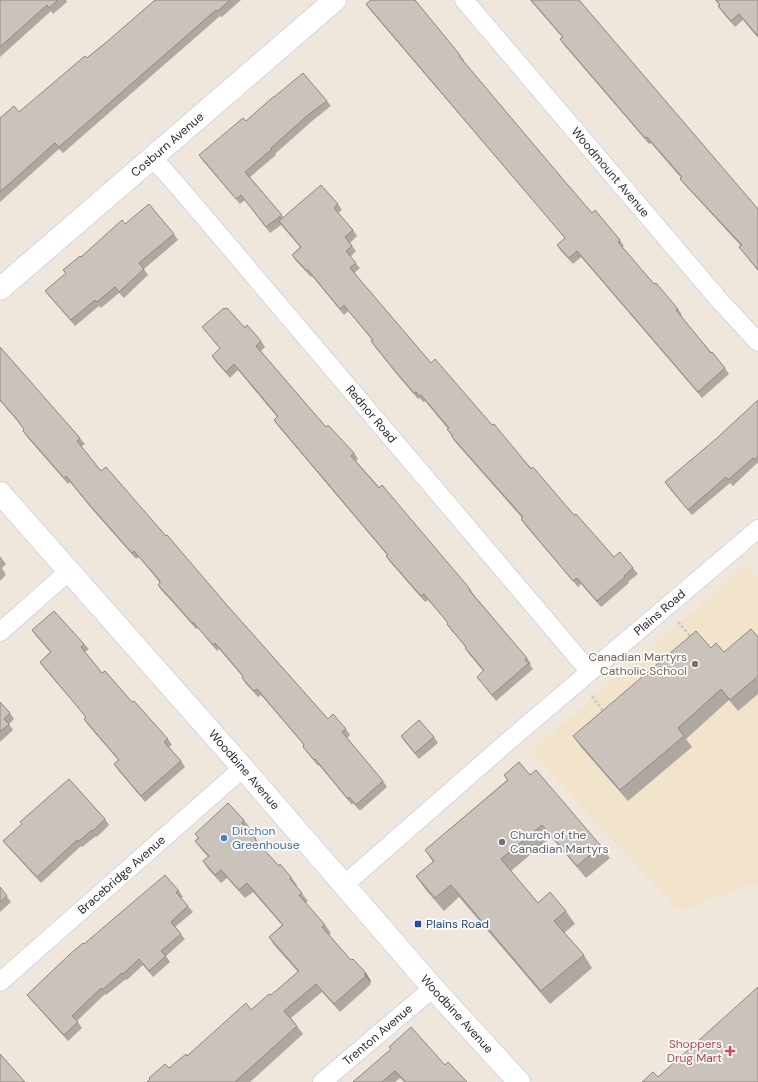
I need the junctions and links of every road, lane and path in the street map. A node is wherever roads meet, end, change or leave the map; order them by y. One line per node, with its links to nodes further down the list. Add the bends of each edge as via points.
1 (335, 0): 3 (main road, Cosburn Avenue)
2 (464, 0): 5 (street, Woodmount Avenue)
3 (152, 158): 4 (main road, Cosburn Avenue); 12 (street, Rednor Road)
4 (0, 289)
5 (758, 342)
6 (0, 493): 8 (main road, Woodbine Avenue)
7 (758, 529): 12 (street, Plains Road)
8 (68, 572): 10 (street); 15 (main road, Woodbine Avenue)
9 (676, 621): 11 (path)
10 (0, 632)
11 (692, 638)
12 (590, 672): 16 (street, Plains Road)
13 (591, 694): 14 (path)
14 (605, 713)
15 (243, 768): 16 (main road, Woodbine Avenue); 17 (street, Bracebridge Avenue)
16 (344, 885): 18 (main road, Woodbine Avenue)
17 (0, 982)
18 (433, 988): 19 (street, Trenton Avenue); 20 (main road, Woodbine Avenue)
19 (322, 1082)
20 (519, 1082)

